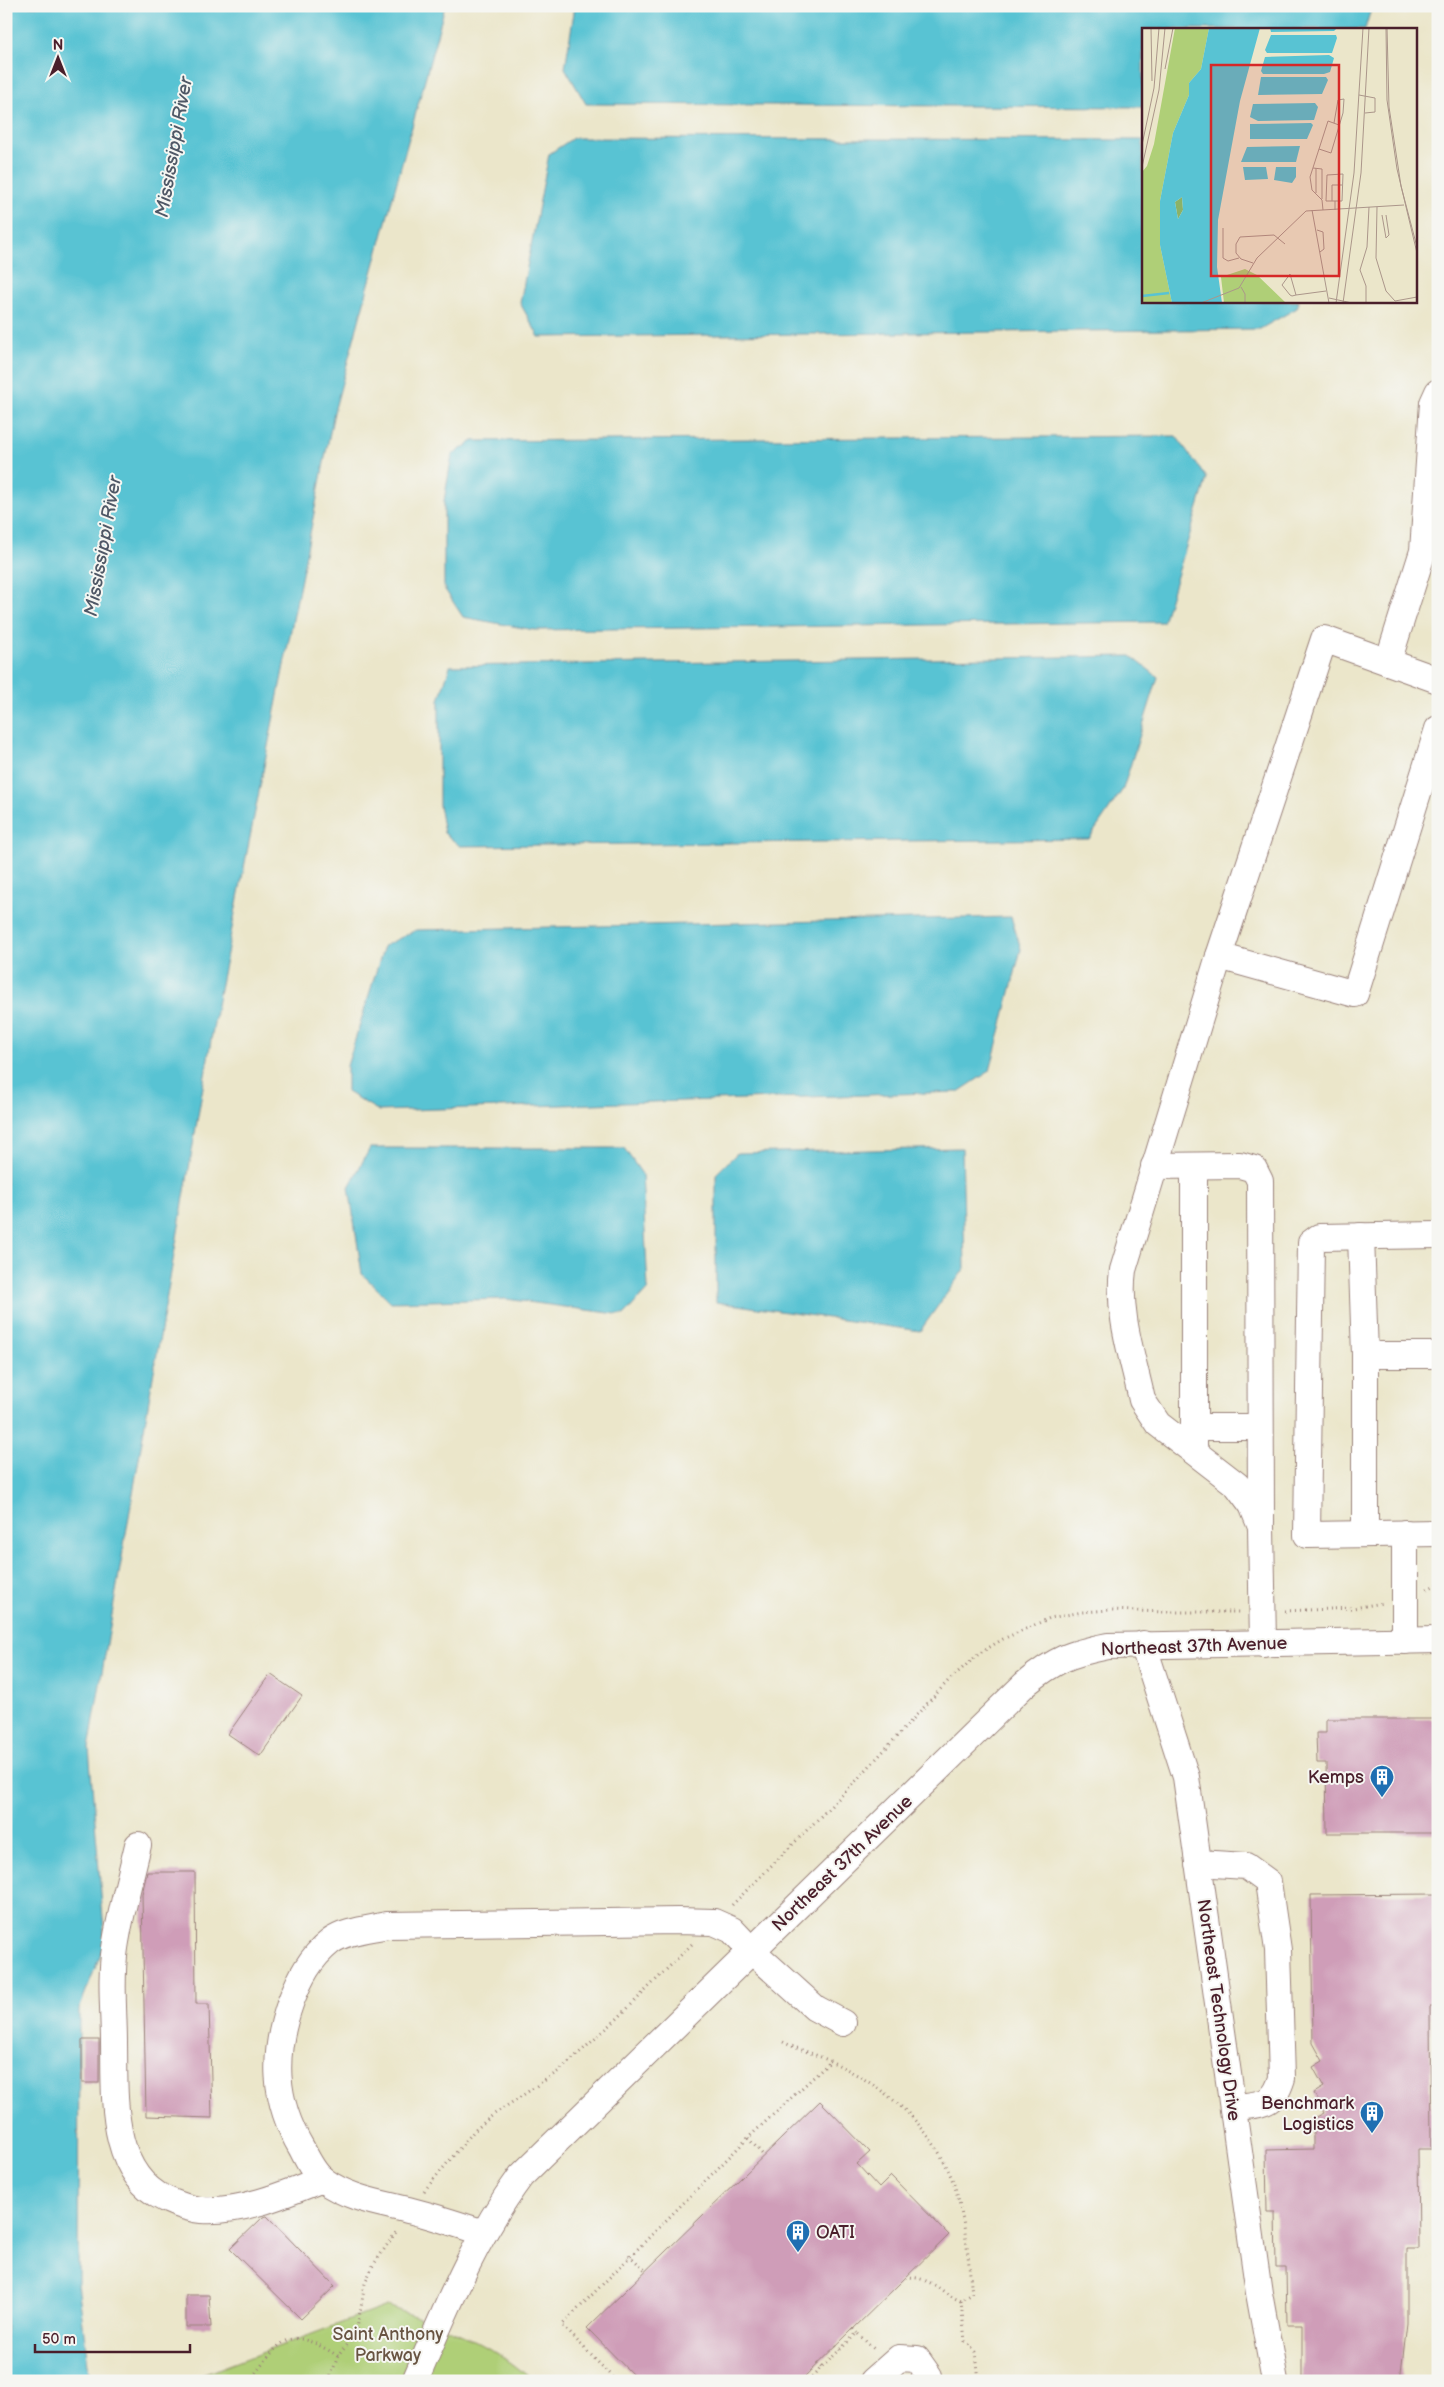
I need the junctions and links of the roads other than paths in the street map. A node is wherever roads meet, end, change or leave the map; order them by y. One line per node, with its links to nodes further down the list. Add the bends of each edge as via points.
1 (1438, 392): 2 (street, via 1433,403 1423,551)
2 (1388, 662): 3 (street); 5 (street, via 1324,639)
3 (1438, 680)
4 (1438, 729): 5 (street, via 1355,994)
5 (1219, 956): 6 (street)
6 (1154, 1166): 7 (street); 13 (street, via 1123,1270 1120,1287 1122,1306 1146,1406 1158,1424)
7 (1194, 1166): 12 (street, via 1240,1165 1254,1170 1260,1180); 13 (street)
8 (1438, 1235): 9 (street)
9 (1361, 1236): 10 (street); 16 (street, via 1319,1237 1311,1243 1307,1535)
10 (1365, 1355): 11 (street); 16 (street)
11 (1438, 1355)
12 (1260, 1427): 13 (street); 14 (street)
13 (1194, 1439): 14 (street, via 1237,1484 1252,1505)
14 (1261, 1527): 21 (street)
15 (1406, 1533): 16 (street); 17 (street); 19 (street)
16 (1365, 1534)
17 (1438, 1534)
18 (1438, 1640): 19 (street, Northeast 37th Avenue)
19 (1405, 1641): 21 (street, Northeast 37th Avenue)
20 (1143, 1644): 21 (street, Northeast 37th Avenue); 23 (street, Northeast Technology Drive, via 1186,1777); 24 (street, Northeast 37th Avenue, via 1072,1653 1044,1668)
21 (1263, 1644)
22 (138, 1845): 27 (street, via 115,1950 114,2008 118,2127 126,2157 134,2172 155,2194 178,2205 201,2210 242,2206)
23 (1198, 1863): 26 (street, Northeast Technology Drive); 26 (street, via 1246,1866 1268,1882 1278,1950 1282,2078 1278,2093 1268,2102)
24 (752, 1951): 25 (street, via 815,2008); 27 (street, via 732,1930 714,1922 678,1921 388,1925 332,1940 315,1955 304,1971 282,2027 278,2052 281,2101 290,2129); 28 (street, Northeast 37th Avenue, via 521,2176)
25 (843, 2023)
26 (1233, 2108): 32 (street, Northeast Technology Drive)
27 (322, 2179): 28 (street, via 342,2192 367,2201)
28 (484, 2232): 29 (street, Northeast 37th Avenue, via 460,2277)
29 (415, 2381)
30 (873, 2381): 31 (street, via 899,2358 917,2359)
31 (930, 2381)
32 (1275, 2381)

